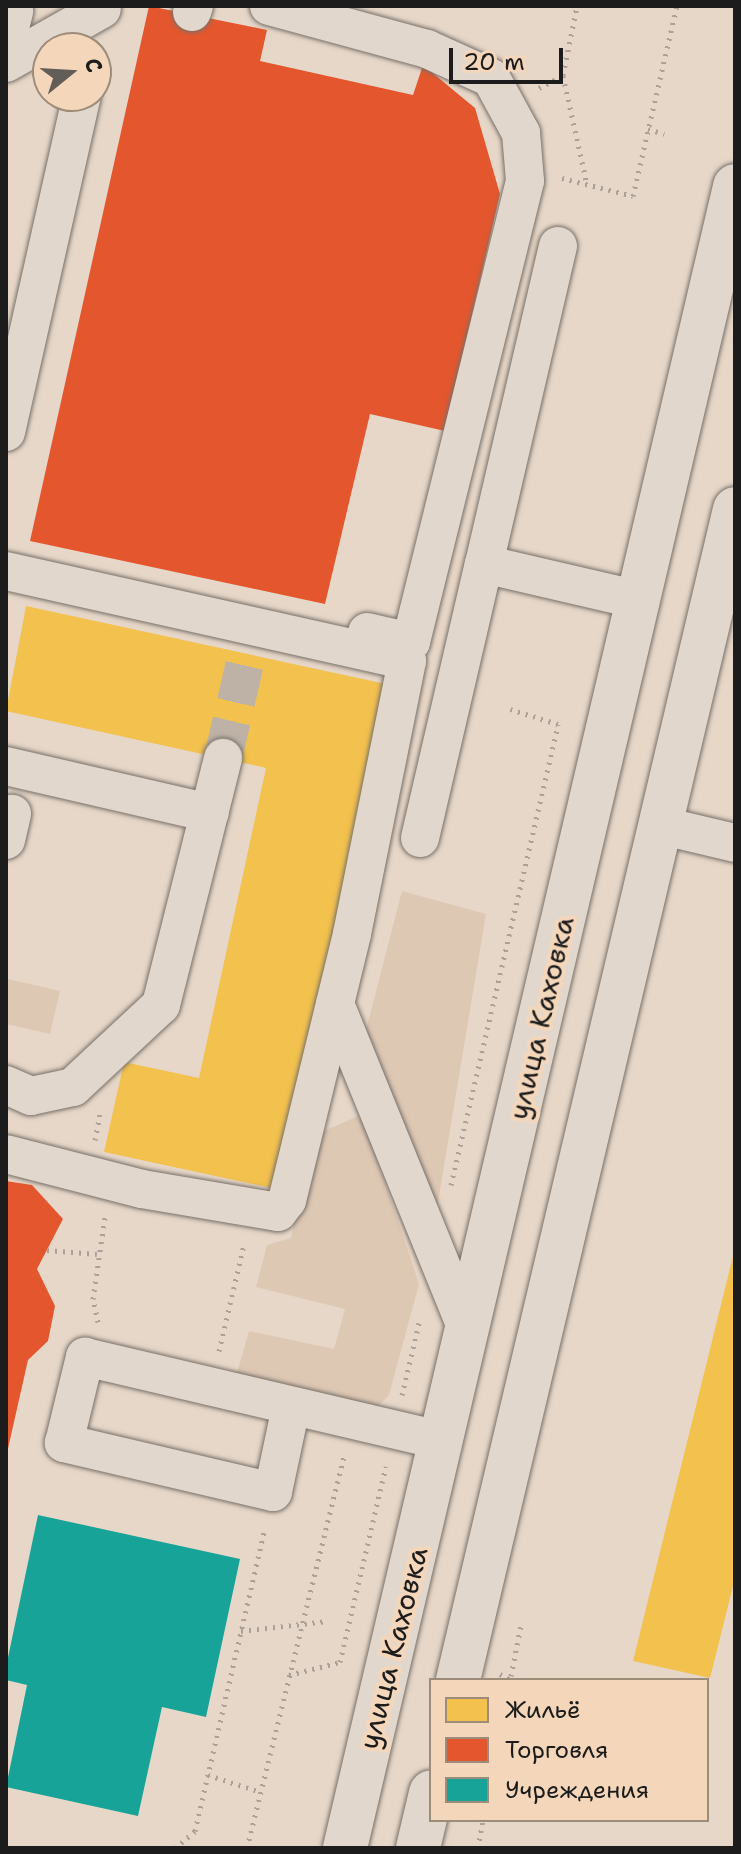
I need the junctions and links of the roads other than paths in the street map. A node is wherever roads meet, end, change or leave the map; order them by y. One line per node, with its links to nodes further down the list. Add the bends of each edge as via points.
1 (269, 6): 11 (lane, via 427,49 491,78 521,133 525,181 411,642)
2 (102, 8): 3 (lane); 4 (lane)
3 (97, 32)
4 (6, 63)
5 (78, 112): 8 (lane)
6 (735, 186): 14 (main road, улица Каховка)
7 (558, 246): 12 (lane)
8 (16, 343): 9 (lane)
9 (6, 432)
10 (735, 509): 18 (main road)
11 (6, 545)
12 (484, 564): 14 (lane); 19 (lane)
13 (6, 571): 21 (lane, via 250,640 407,661)
14 (639, 600): 24 (main road, улица Каховка)
15 (223, 758): 17 (lane)
16 (6, 766): 17 (lane)
17 (210, 813): 22 (lane, via 161,1005 73,1087 31,1096)
18 (659, 825): 20 (lane); 27 (main road)
19 (420, 838)
20 (735, 843)
21 (335, 1004): 23 (lane, via 287,1200 278,1212 113,1182); 24 (lane)
22 (6, 1085)
23 (6, 1154)
24 (468, 1332): 26 (main road, улица Каховка)
25 (291, 1407): 25 (lane, via 85,1357 64,1443 273,1492); 26 (lane)
26 (442, 1441): 29 (main road, улица Каховка)
27 (458, 1678)
28 (429, 1801): 30 (main road)
29 (345, 1848)
30 (418, 1848)

